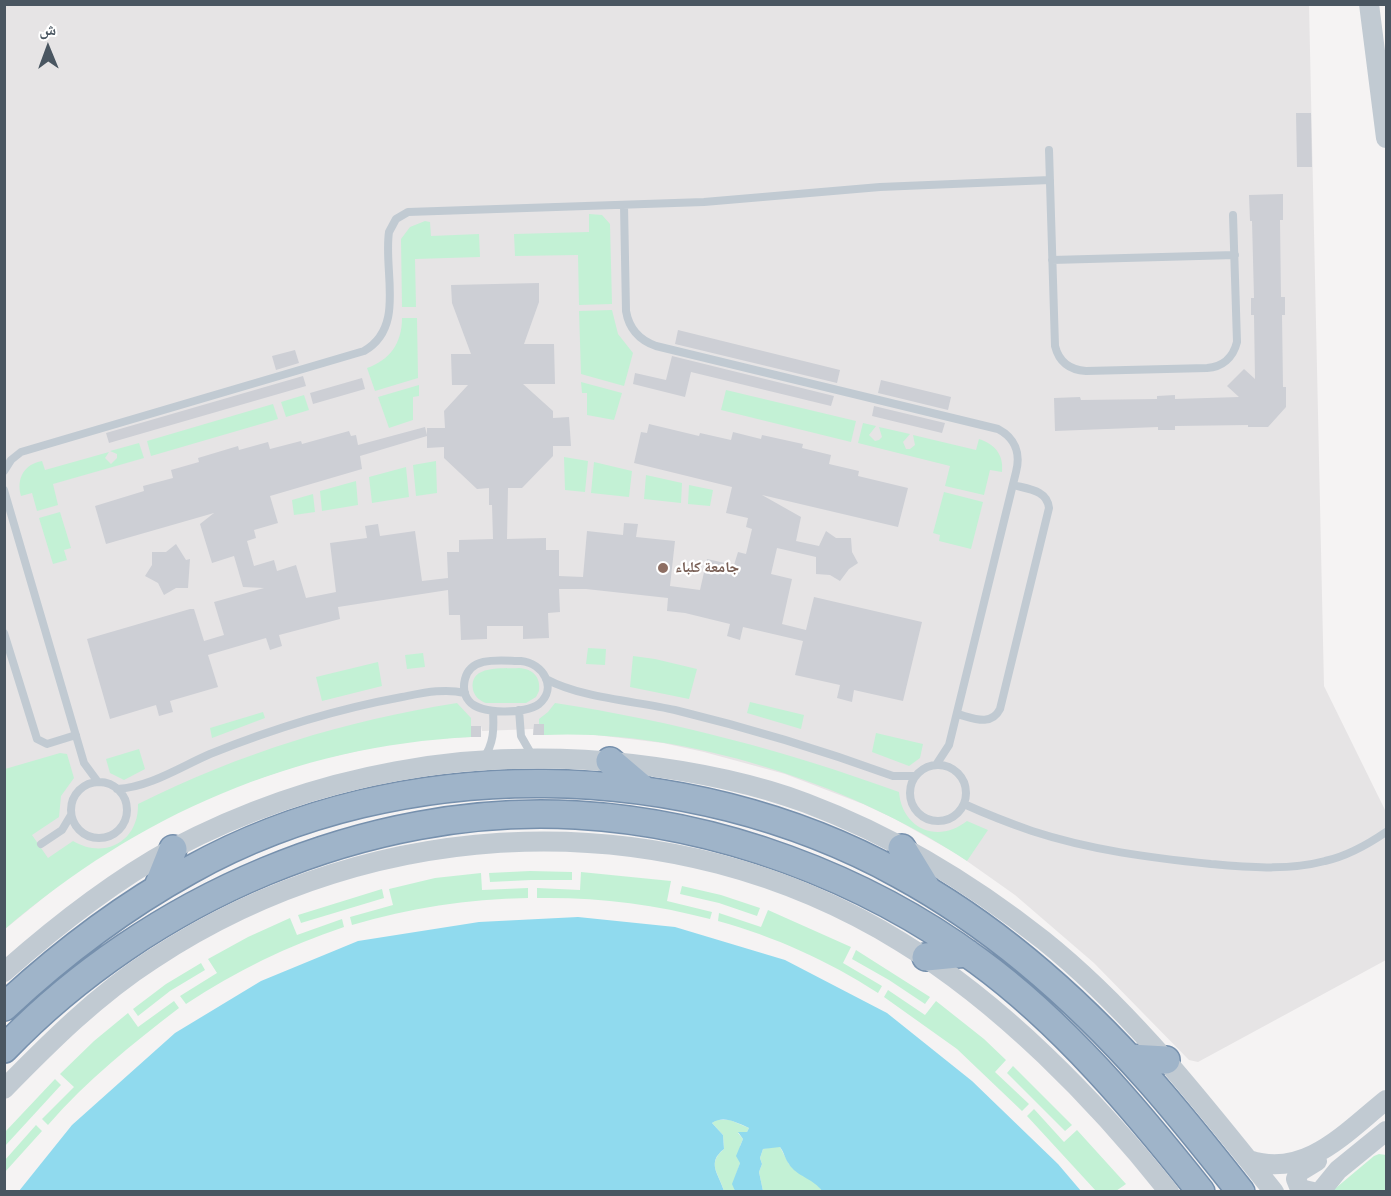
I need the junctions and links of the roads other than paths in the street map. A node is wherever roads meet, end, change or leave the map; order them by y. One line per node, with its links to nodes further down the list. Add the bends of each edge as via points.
1 (1369, 4): 2 (street)
2 (1386, 138)
3 (1049, 150): 4 (lane)
4 (1050, 180): 5 (lane); 8 (lane)
5 (624, 205): 9 (lane, via 408,212 396,219 388,232 388,320 371,347 28,450 10,460); 10 (lane, via 626,311 630,325 643,340 998,429 1010,437 1017,450)
6 (1233, 215): 7 (lane)
7 (1235, 255): 8 (lane); 8 (lane, via 1237,342 1224,363 1213,368 1080,371 1063,362 1055,346)
8 (1052, 260)
9 (4, 471)
10 (1013, 485): 22 (lane); 22 (lane, via 1042,494 1049,508 1000,709 992,719)
11 (4, 490): 12 (lane)
12 (7, 509): 23 (lane)
13 (4, 633): 23 (lane, via 37,739 47,744)
14 (546, 679): 15 (lane, via 532,663 489,661 474,666); 17 (lane); 19 (lane)
15 (465, 680): 16 (lane); 18 (lane)
16 (445, 690): 18 (lane); 35 (lane, via 356,707 282,728 210,754)
17 (572, 690): 19 (lane); 31 (lane, via 758,731)
18 (465, 693): 21 (lane, via 476,707)
19 (546, 693): 20 (lane, via 537,705)
20 (519, 710): 21 (lane); 25 (lane, via 521,736)
21 (493, 711): 26 (lane, via 493,737)
22 (957, 714): 24 (lane)
23 (76, 735): 28 (lane)
24 (949, 745): 29 (lane); 30 (lane)
25 (534, 758): 26 (street); 27 (street)
26 (483, 759): 47 (street, via 411,768 325,787 271,805)
27 (610, 761): 37 (highway); 46 (street, via 703,774 772,791 839,816)
28 (84, 763): 33 (lane); 34 (lane)
29 (936, 765): 30 (lane); 32 (lane)
30 (951, 768): 40 (lane, via 964,781)
31 (894, 776): 32 (lane); 38 (lane)
32 (915, 776): 38 (lane)
33 (98, 782): 34 (lane); 36 (lane)
34 (82, 787): 41 (lane, via 74,796)
35 (141, 787): 36 (lane); 39 (lane)
36 (117, 789): 39 (lane)
37 (644, 790): 48 (highway, via 510,784 391,798 328,813 259,838 192,868); 49 (highway, via 730,807 800,829 868,858)
38 (910, 791): 40 (lane, via 916,811 928,819 949,819)
39 (126, 803): 42 (lane, via 125,818 112,834 99,837)
40 (964, 804): 43 (lane, via 1033,831 1095,847 1169,860 1256,868 1326,861 1357,850)
41 (71, 815): 42 (lane); 44 (lane)
42 (79, 830): 44 (lane)
43 (1386, 832)
44 (57, 834): 45 (lane)
45 (41, 844)
46 (902, 848): 49 (highway); 56 (street, via 975,891 1044,941 1108,998)
47 (173, 849): 48 (highway); 52 (street, via 89,903)
48 (157, 889): 53 (highway, via 89,936)
49 (929, 892): 56 (highway, via 1029,964 1130,1058)
50 (967, 953): 51 (highway); 54 (highway); 55 (highway, via 915,920 849,886 736,843 664,826 585,816 542,814 472,819 402,830 334,847 268,870 204,899 105,961)
51 (926, 957): 57 (street, via 822,900 702,860 638,847 575,842 526,841 440,849 366,863 302,883 245,907 180,942 101,997); 63 (street, via 1038,1050 1112,1125)
52 (4, 972)
53 (4, 1007)
54 (1061, 1031): 56 (highway, via 1091,1047 1127,1081 1138,1083); 62 (highway)
55 (4, 1049)
56 (1157, 1069): 61 (street); 64 (highway)
57 (4, 1089)
58 (1386, 1100): 60 (street)
59 (1386, 1131): 67 (street, via 1338,1170)
60 (1333, 1143): 61 (street, via 1288,1165 1268,1166); 66 (street, via 1296,1176 1298,1187)
61 (1249, 1160): 65 (street)
62 (1198, 1189)
63 (1169, 1191)
64 (1241, 1191)
65 (1274, 1191)
66 (1313, 1191)
67 (1320, 1191)

